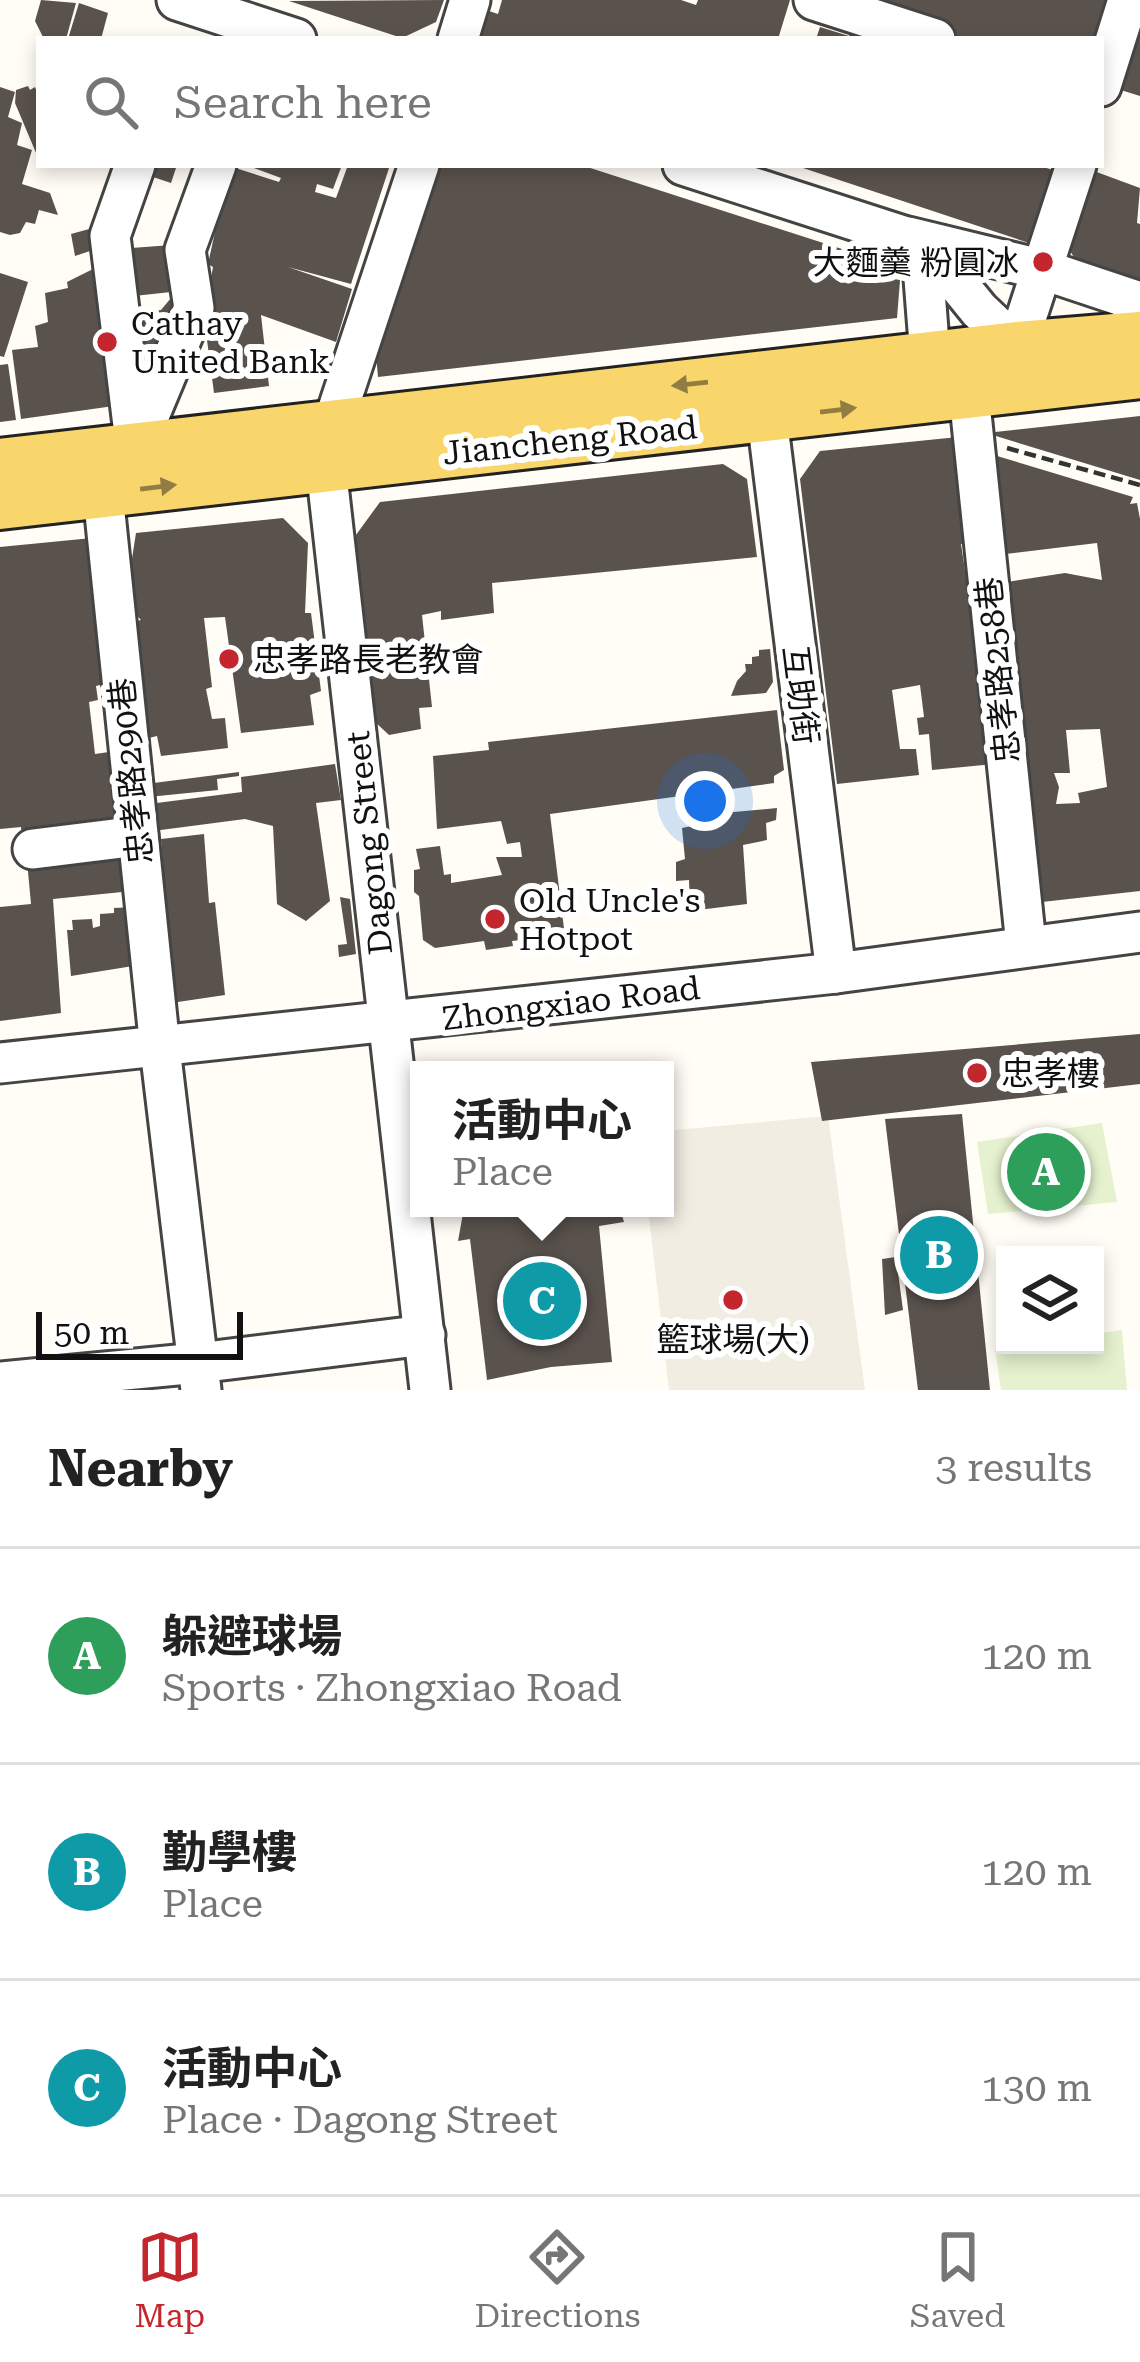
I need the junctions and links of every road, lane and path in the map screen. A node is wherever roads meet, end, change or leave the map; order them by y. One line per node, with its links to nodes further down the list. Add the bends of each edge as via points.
1 (470, 0): 6 (street)
2 (814, 0): 7 (street)
3 (1128, 0): 8 (street)
4 (184, 11): 5 (street)
5 (284, 36)
6 (459, 36)
7 (926, 36)
8 (1104, 76)
9 (134, 168): 24 (street, via 110,236)
10 (215, 168): 24 (street, via 184,250 194,308)
11 (417, 168): 23 (street, Dagong Street)
12 (692, 168): 14 (street)
13 (1075, 168): 15 (street)
14 (913, 244): 15 (street, via 967,248); 18 (street); 19 (street)
15 (1044, 269): 16 (street); 18 (street)
16 (1140, 302)
17 (1140, 336): 18 (main road, Jiancheng Road)
18 (1017, 346): 19 (main road, Jiancheng Road); 21 (street)
19 (930, 356): 23 (main road, Jiancheng Road, one-way to 23)
20 (1140, 374): 21 (main road, Jiancheng Road)
21 (972, 417): 22 (main road, Jiancheng Road, one-way to 21); 26 (path); 32 (street, 忠孝路258巷)
22 (767, 418): 23 (main road, Jiancheng Road); 33 (street, 互助街)
23 (329, 446): 24 (main road, Jiancheng Road); 27 (main road, Jiancheng Road, one-way to 23); 34 (street, Dagong Street)
24 (136, 447): 25 (main road, Jiancheng Road)
25 (0, 463)
26 (1140, 485)
27 (103, 494): 28 (main road, Jiancheng Road); 29 (street, 忠孝路290巷)
28 (0, 505)
29 (138, 836): 30 (street); 35 (street, 忠孝路290巷)
30 (33, 849)
31 (1140, 932): 32 (street, Zhongxiao Road)
32 (1026, 945): 33 (street, Zhongxiao Road)
33 (836, 973): 34 (street, Zhongxiao Road)
34 (389, 1024): 35 (street, Zhongxiao Road); 37 (street, Dagong Street)
35 (160, 1048): 36 (street, Zhongxiao Road); 40 (street, 忠孝路290巷)
36 (0, 1063)
37 (410, 1205)
38 (411, 1217): 39 (street, Dagong Street)
39 (425, 1335): 40 (street); 42 (street, Dagong Street)
40 (200, 1377): 41 (street)
41 (0, 1382)
42 (430, 1390)

